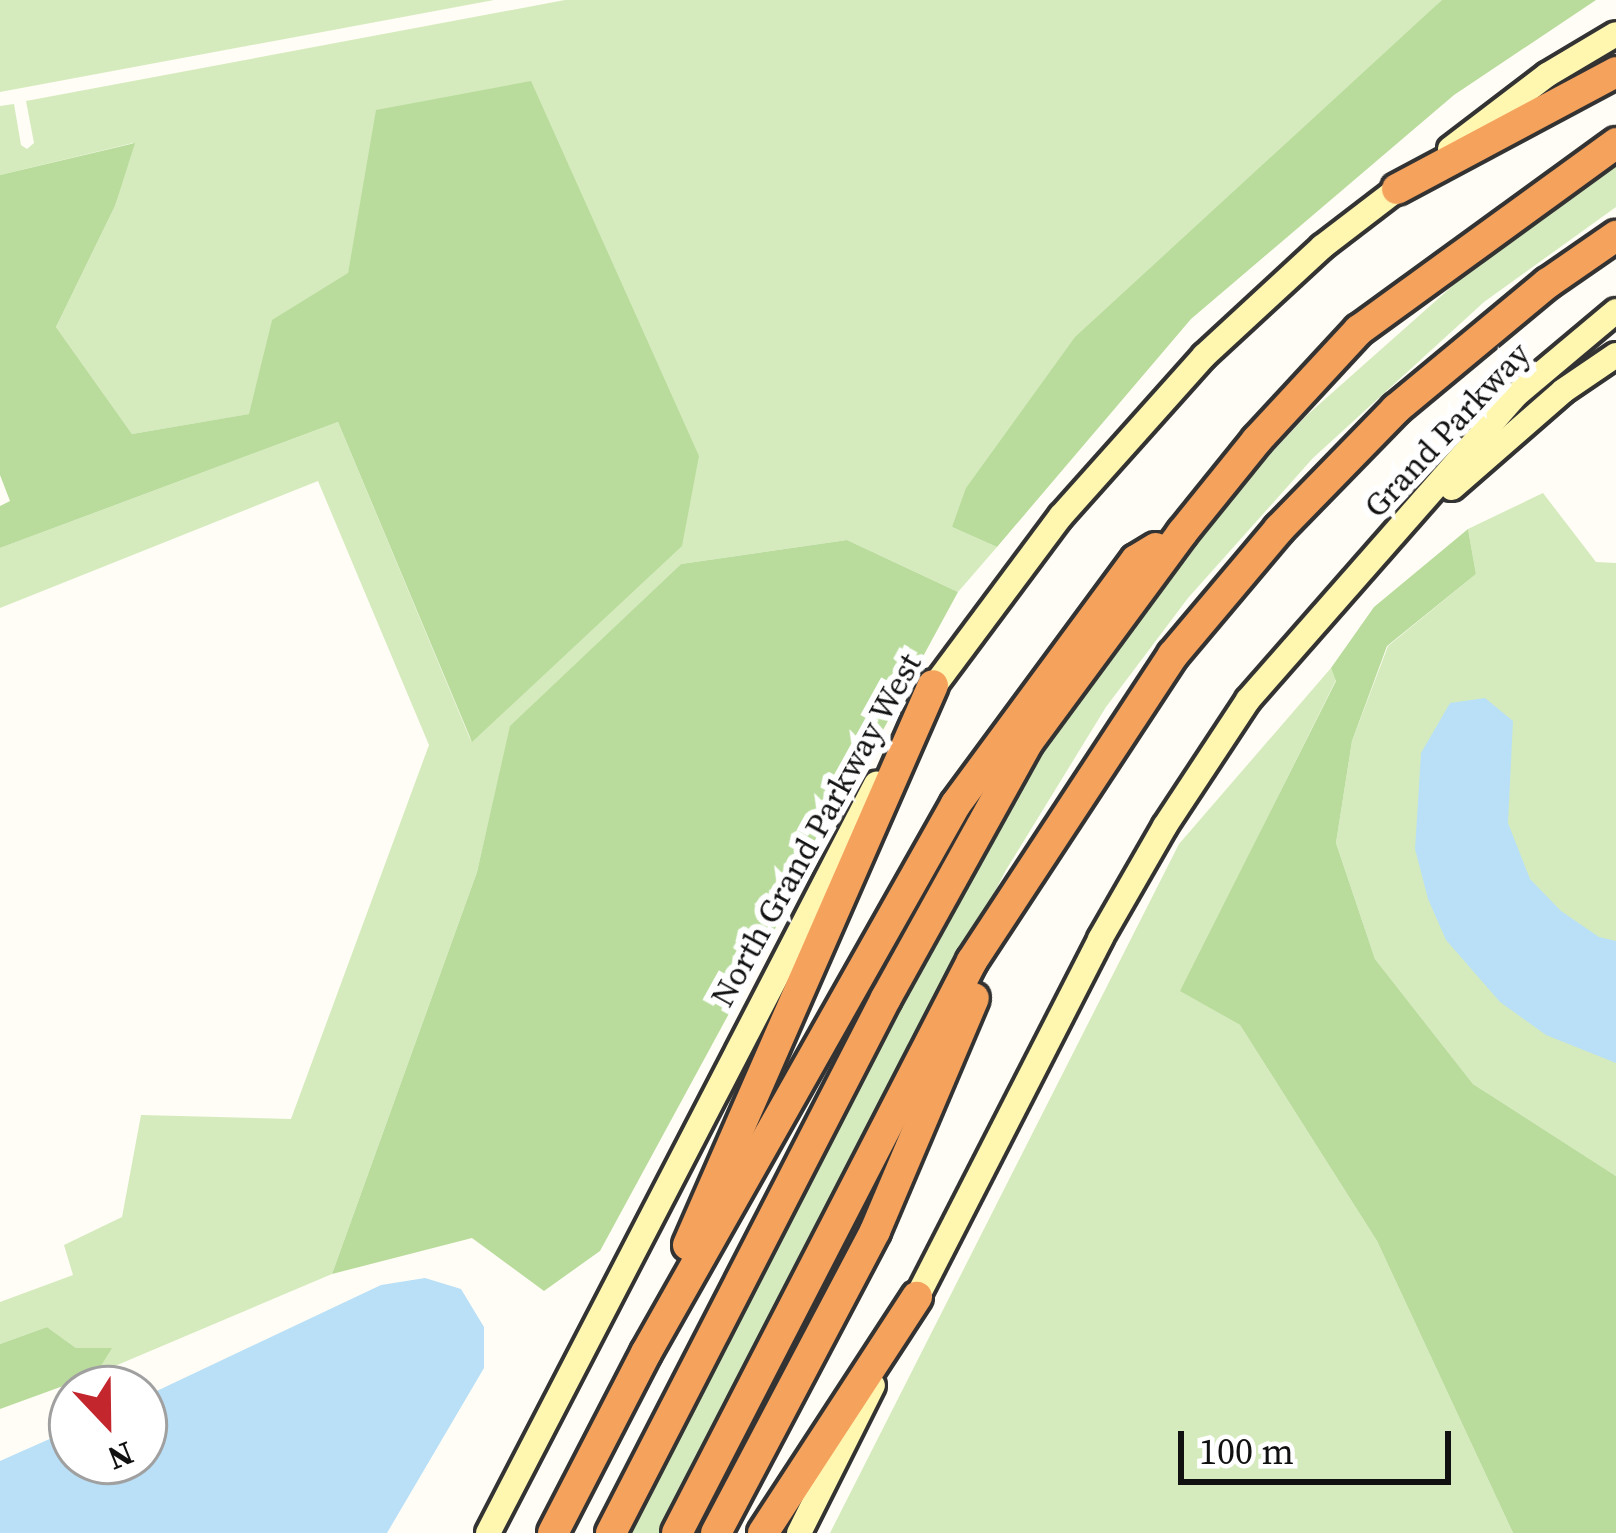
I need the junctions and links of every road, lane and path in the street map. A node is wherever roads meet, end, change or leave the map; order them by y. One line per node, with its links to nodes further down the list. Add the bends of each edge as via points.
1 (1616, 34): 4 (main road, North Grand Parkway West, via 1547,75)
2 (1616, 72): 4 (highway)
3 (1616, 143): 8 (highway, via 1359,330)
4 (1397, 189): 10 (main road, North Grand Parkway West, via 1204,356 1060,516)
5 (1616, 236): 11 (highway, via 1429,380 1279,529 1173,655)
6 (1616, 311): 9 (main road, Grand Parkway, via 1517,394)
7 (1616, 355): 9 (main road)
8 (1182, 533): 13 (highway, via 1136,560 956,804); 16 (highway, via 1028,742)
9 (1382, 548): 12 (main road, via 1248,700 1166,826)
10 (933, 685): 13 (highway); 14 (main road, North Grand Parkway West, via 829,868)
11 (1012, 908): 17 (highway, via 972,962); 18 (highway, via 875,1231)
12 (917, 1297): 19 (highway); 20 (main road)
13 (646, 1353): 15 (highway)
14 (488, 1533)
15 (553, 1533)
16 (610, 1533)
17 (677, 1533)
18 (716, 1533)
19 (763, 1533)
20 (799, 1533)

